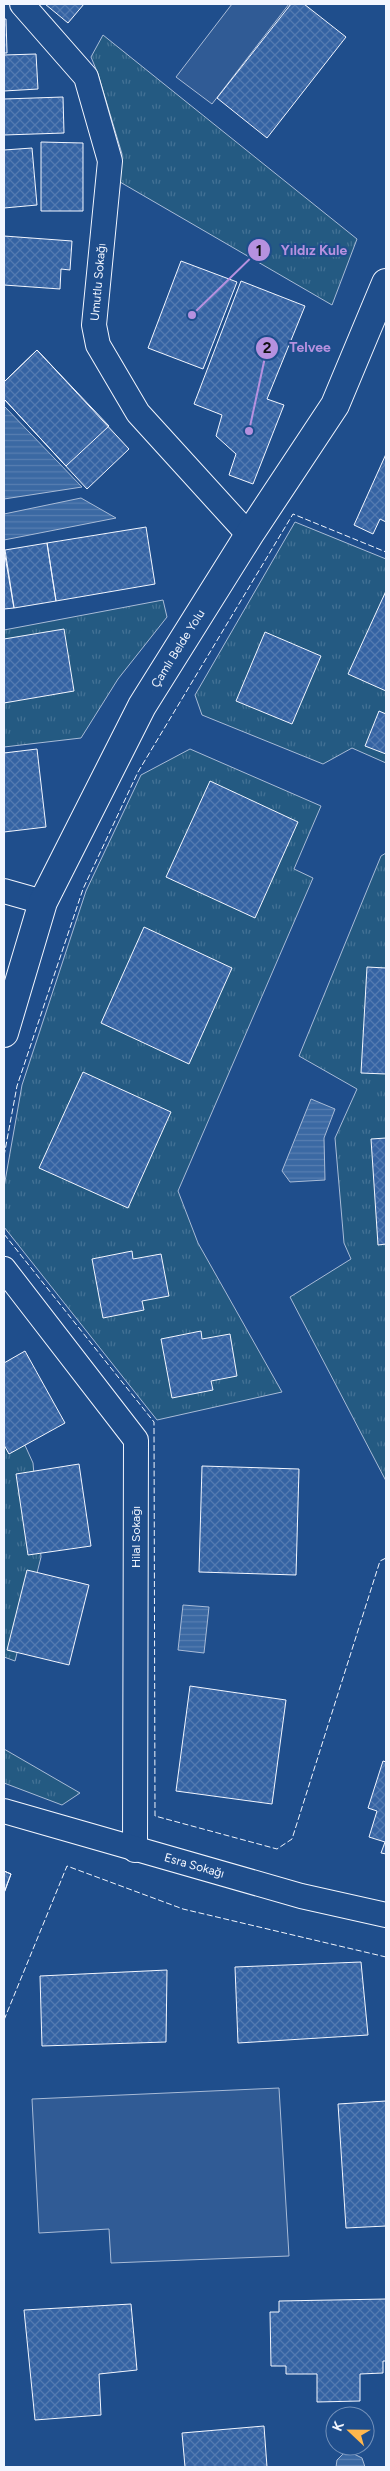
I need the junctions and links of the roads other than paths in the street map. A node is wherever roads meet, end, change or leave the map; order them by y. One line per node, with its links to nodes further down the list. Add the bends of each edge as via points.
1 (22, 4): 4 (street, Umutlu Sokağı, via 86,77 110,161 94,325 98,345 138,413)
2 (386, 283): 3 (street, Çamlı Belde Yolu)
3 (379, 322): 4 (street, Çamlı Belde Yolu, via 335,405)
4 (249, 535): 6 (street, Çamlı Belde Yolu, via 142,706)
5 (4, 891): 6 (street)
6 (43, 902): 7 (street, Çamlı Belde Yolu)
7 (4, 1032)
8 (4, 1269): 10 (street, Hilal Sokağı, via 136,1440)
9 (4, 1811): 10 (street, Esra Sokağı)
10 (134, 1850): 11 (street, Esra Sokağı, via 220,1871 301,1896)
11 (386, 1915)

